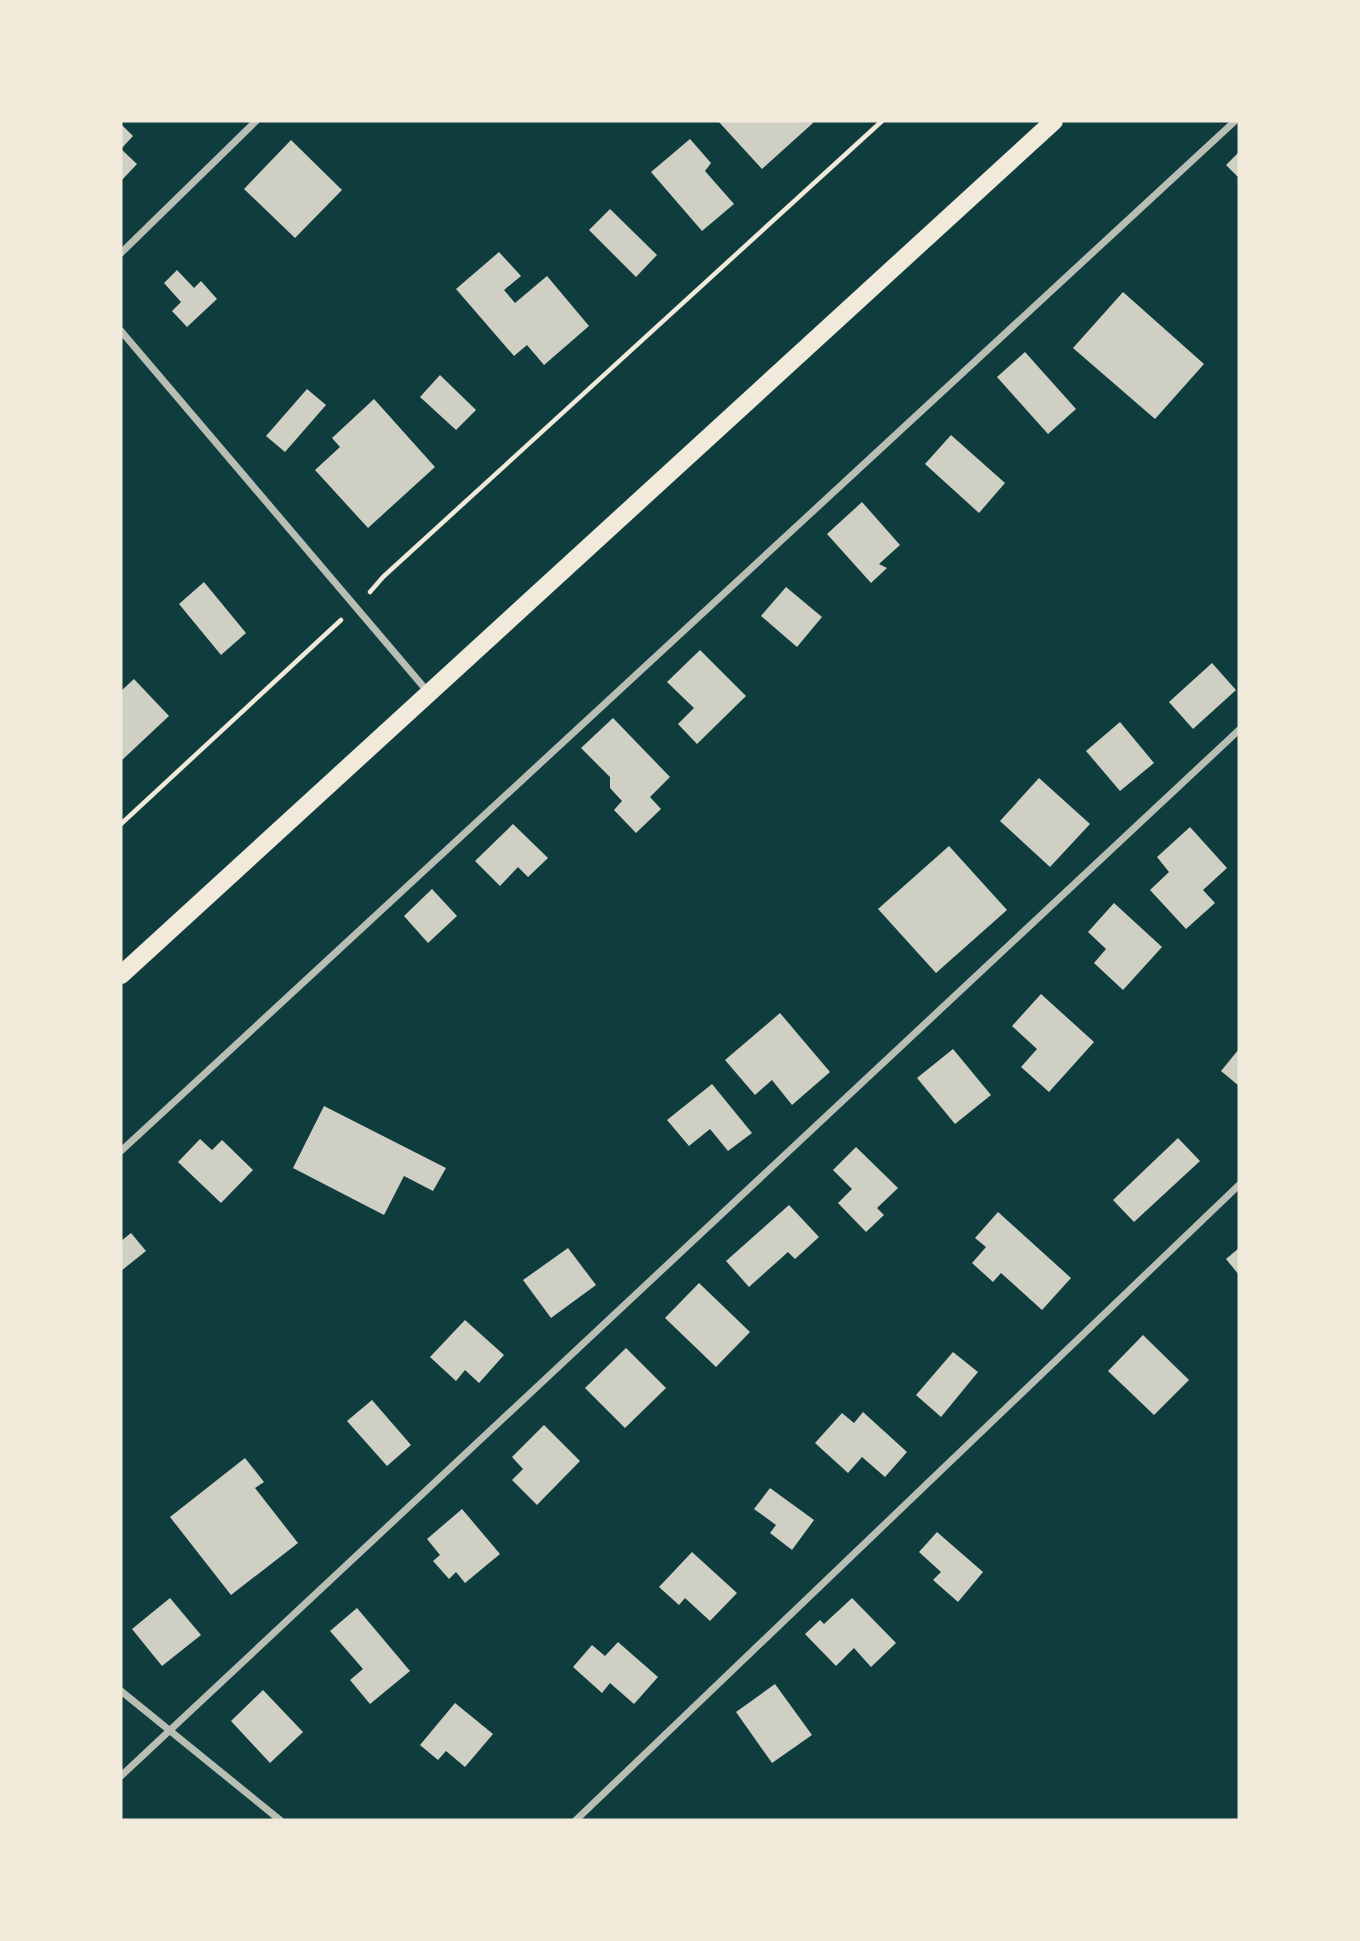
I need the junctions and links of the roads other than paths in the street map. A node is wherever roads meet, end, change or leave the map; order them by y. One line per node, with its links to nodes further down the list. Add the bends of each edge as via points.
1 (256, 121): 4 (street)
2 (1054, 121): 6 (main road)
3 (1235, 121): 9 (street)
4 (121, 253)
5 (121, 331): 6 (street)
6 (428, 692): 8 (main road)
7 (1239, 730): 12 (street)
8 (121, 975)
9 (121, 1151)
10 (1239, 1185): 15 (street)
11 (121, 1691): 12 (street)
12 (171, 1731): 13 (street); 14 (street)
13 (121, 1776)
14 (280, 1820)
15 (576, 1820)

